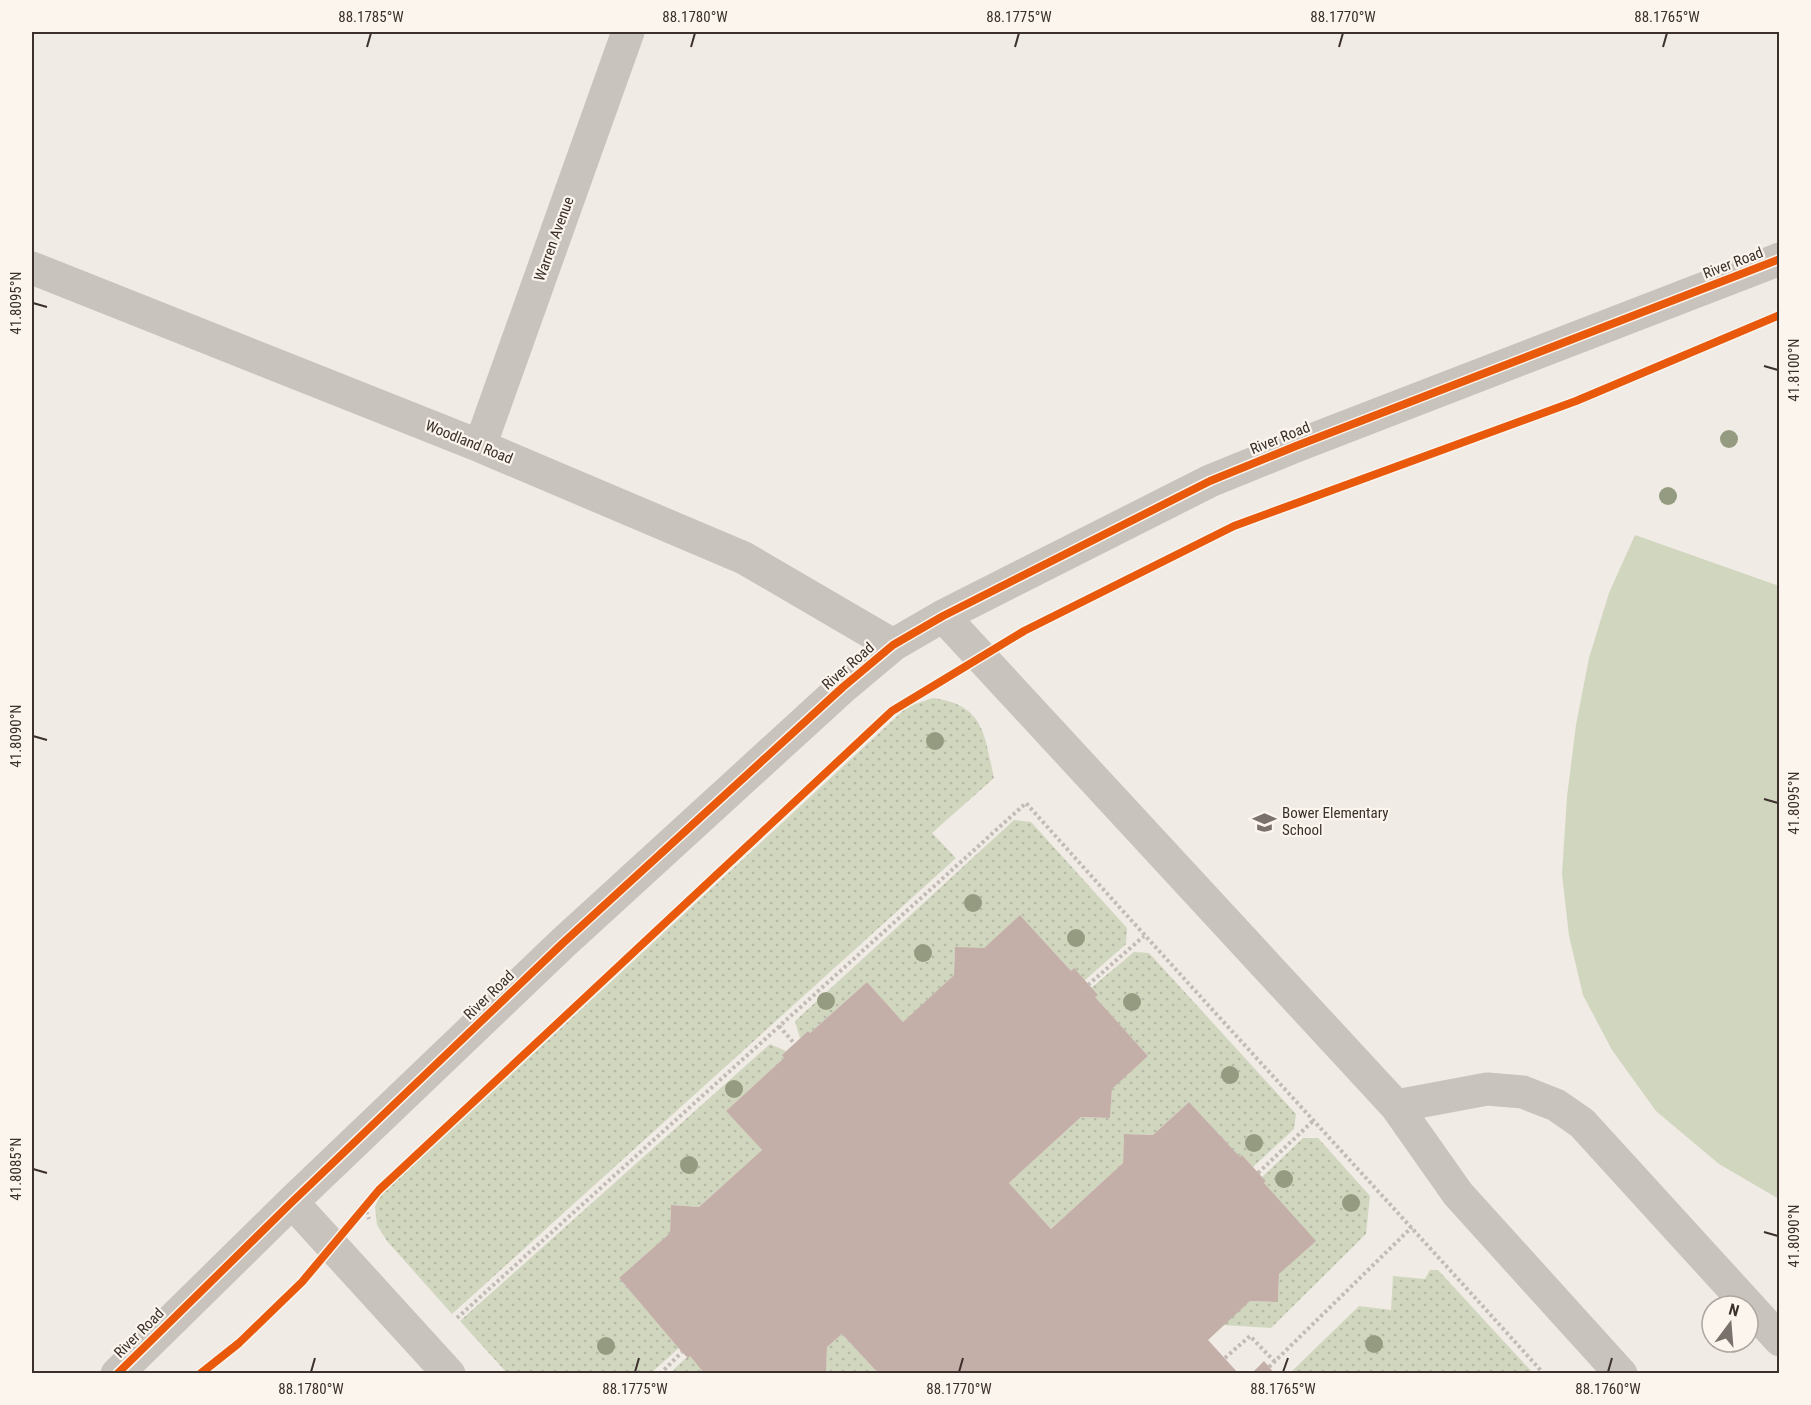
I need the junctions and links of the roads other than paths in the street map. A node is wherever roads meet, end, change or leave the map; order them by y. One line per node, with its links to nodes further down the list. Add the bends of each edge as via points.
1 (628, 32): 4 (street, Warren Avenue)
2 (1779, 260): 5 (street, River Road, via 1210,481)
3 (32, 268): 4 (street, Woodland Road)
4 (480, 446): 6 (street, Woodland Road, via 744,558)
5 (943, 616): 6 (street, River Road); 7 (street)
6 (893, 645): 8 (street, River Road, via 572,935)
7 (1396, 1106): 9 (street, via 1486,1089 1523,1092 1556,1105 1582,1123); 12 (street, via 1458,1194)
8 (292, 1202): 10 (street, River Road); 11 (street)
9 (1779, 1340)
10 (117, 1374)
11 (449, 1374)
12 (1622, 1374)

